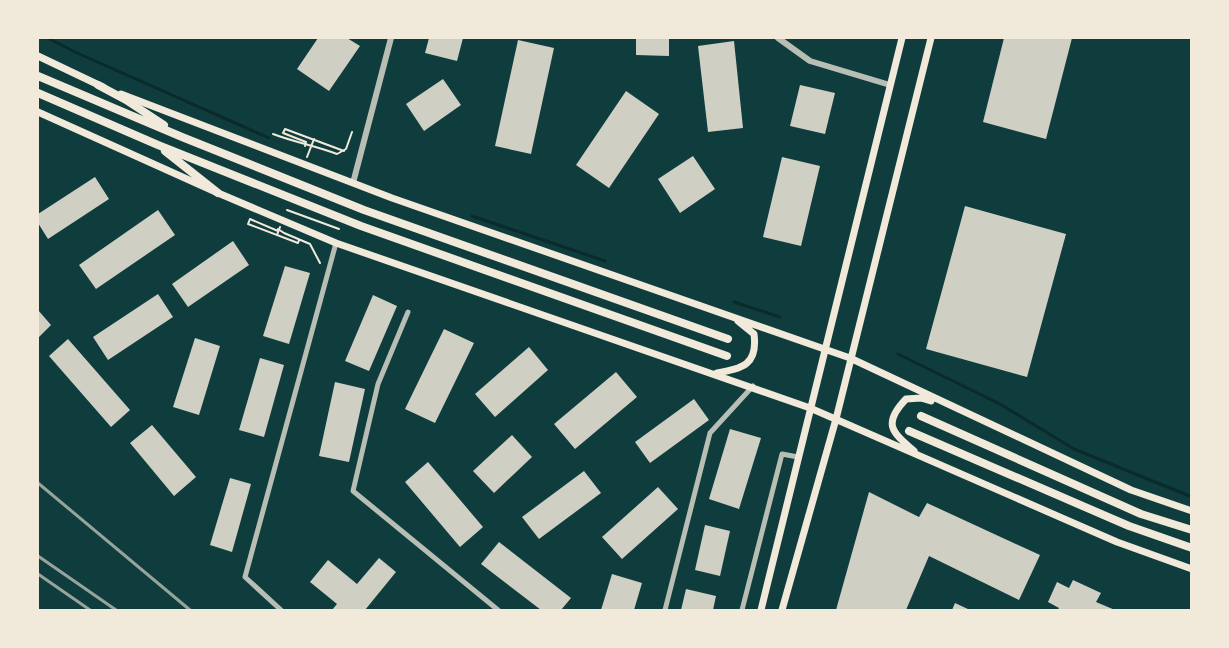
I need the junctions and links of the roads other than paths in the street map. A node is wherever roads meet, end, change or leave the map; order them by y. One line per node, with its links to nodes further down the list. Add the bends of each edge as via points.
1 (391, 38): 13 (street)
2 (778, 38): 8 (street, via 810,61)
3 (902, 38): 8 (main road)
4 (931, 38): 21 (main road)
5 (38, 56): 7 (main road)
6 (38, 76): 11 (highway)
7 (98, 85): 11 (highway); 13 (main road)
8 (890, 85): 19 (main road)
9 (38, 93): 12 (highway)
10 (38, 112): 14 (main road)
11 (182, 137): 18 (highway, via 364,210)
12 (158, 145): 14 (highway); 20 (highway, via 361,226)
13 (353, 183): 17 (main road)
14 (218, 193): 15 (main road)
15 (336, 243): 22 (main road); 35 (street, via 245,577)
16 (408, 312): 36 (street, via 378,384 353,491)
17 (731, 316): 19 (main road); 22 (main road, via 754,334 753,355 740,369)
18 (728, 339)
19 (824, 349): 21 (main road); 25 (main road)
20 (728, 356)
21 (850, 358): 24 (main road); 27 (main road)
22 (714, 373): 23 (main road)
23 (753, 386): 25 (main road); 37 (street, via 710,433)
24 (945, 404): 30 (main road, via 906,399 894,411 894,431); 31 (main road, via 1131,490)
25 (810, 408): 27 (main road); 29 (main road)
26 (921, 416): 32 (highway, via 1141,514)
27 (836, 419): 30 (main road); 40 (main road)
28 (909, 431): 33 (highway, via 1129,526)
29 (798, 456): 38 (street, via 782,454); 39 (main road)
30 (921, 457): 34 (main road, via 1117,542)
31 (1191, 511)
32 (1191, 530)
33 (1191, 548)
34 (1191, 569)
35 (281, 610)
36 (498, 610)
37 (665, 610)
38 (742, 610)
39 (761, 610)
40 (782, 610)

